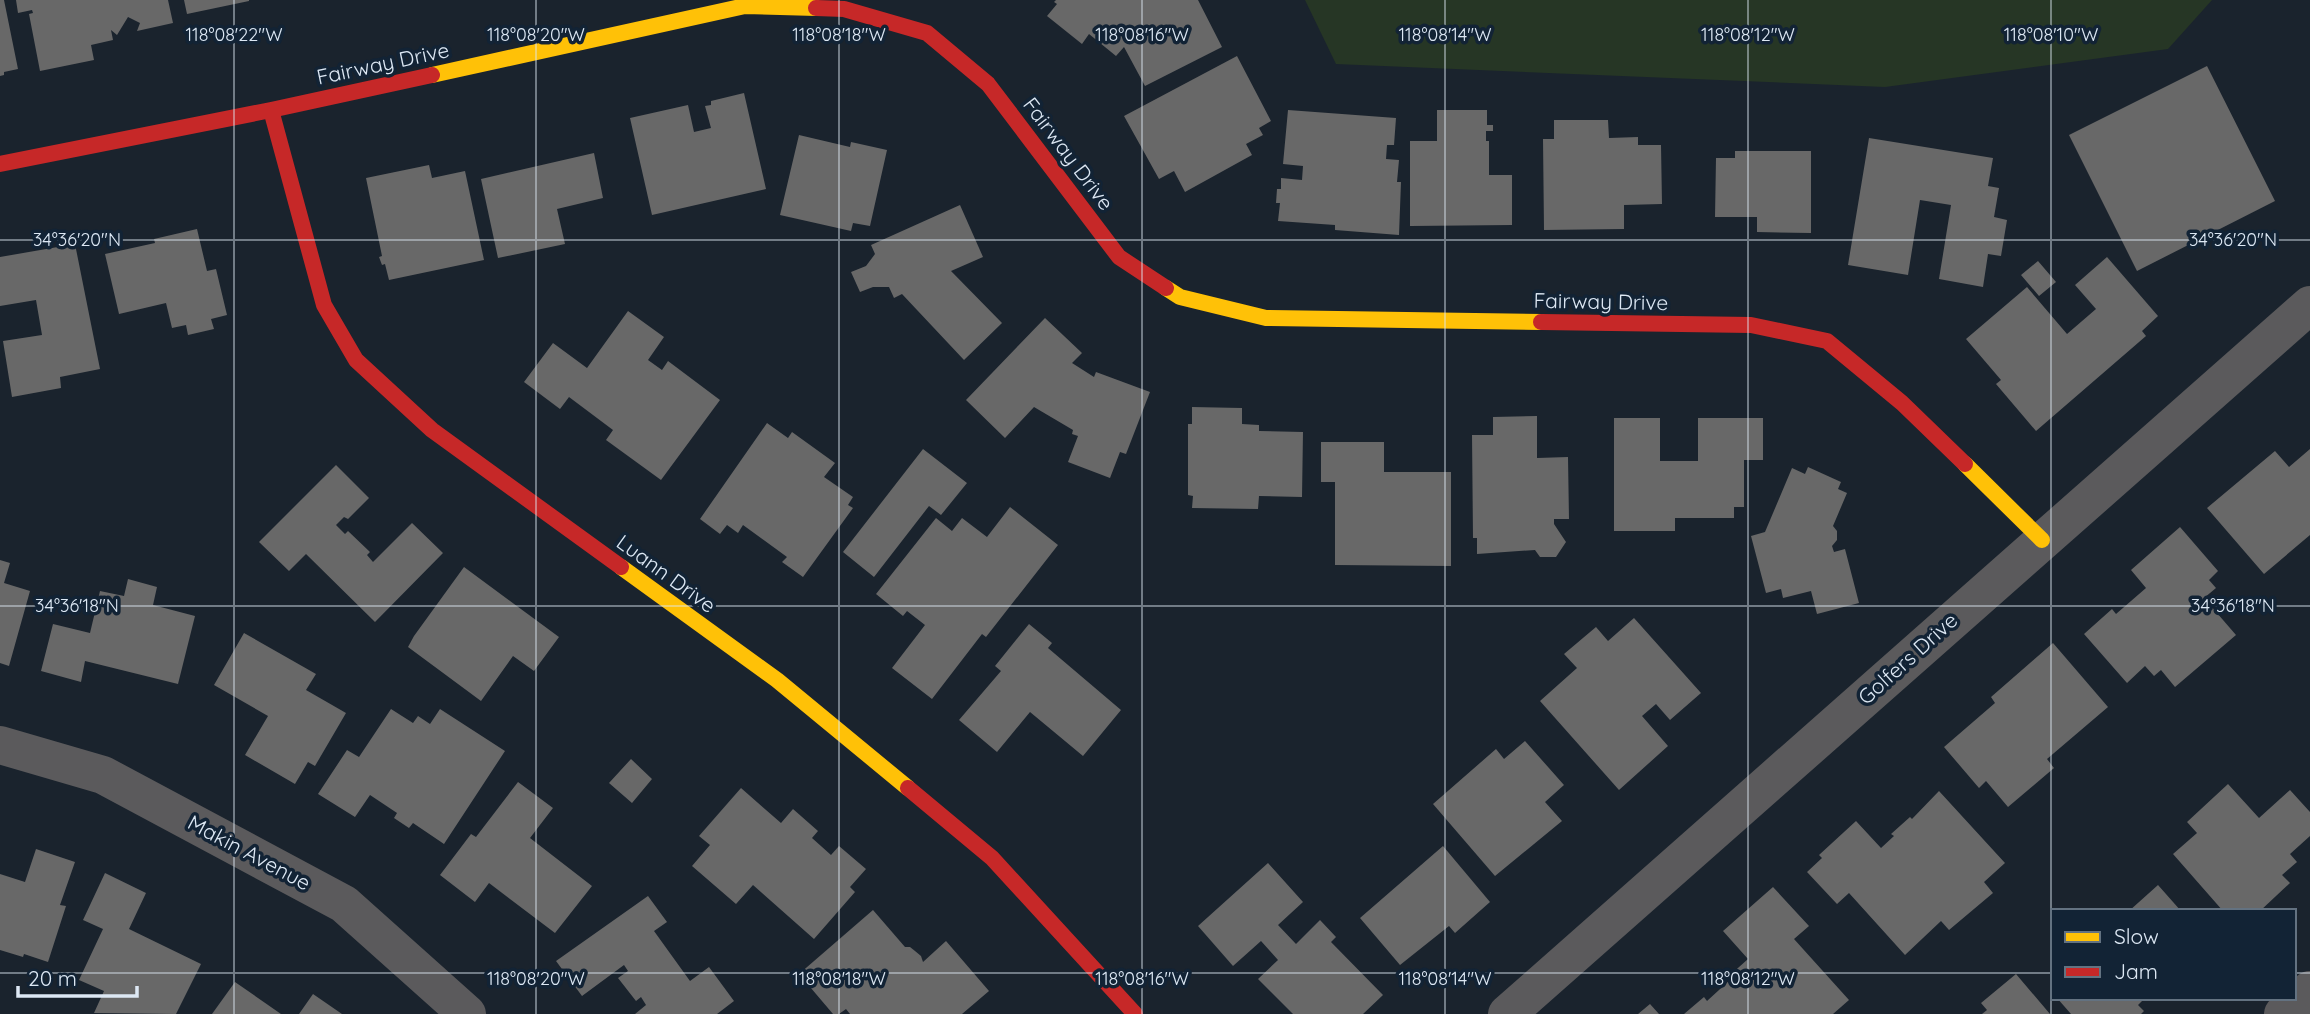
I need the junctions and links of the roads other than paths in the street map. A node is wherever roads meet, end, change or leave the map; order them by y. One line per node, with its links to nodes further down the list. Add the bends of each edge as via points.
1 (271, 110): 2 (street, Fairway Drive); 4 (street, Fairway Drive, via 745,6 844,9 927,33 988,84 1119,257 1180,297 1266,318 1751,325 1828,341 1902,403); 8 (street, Luann Drive, via 324,305 356,360 432,430 777,680 992,858)
2 (0, 164)
3 (2310, 305): 4 (street, Golfers Drive)
4 (2042, 540): 9 (street, Golfers Drive)
5 (0, 746): 7 (street, Makin Avenue, via 103,775 344,904)
6 (2310, 990): 10 (street)
7 (467, 1014)
8 (1135, 1014)
9 (1507, 1014)
10 (2283, 1014)

